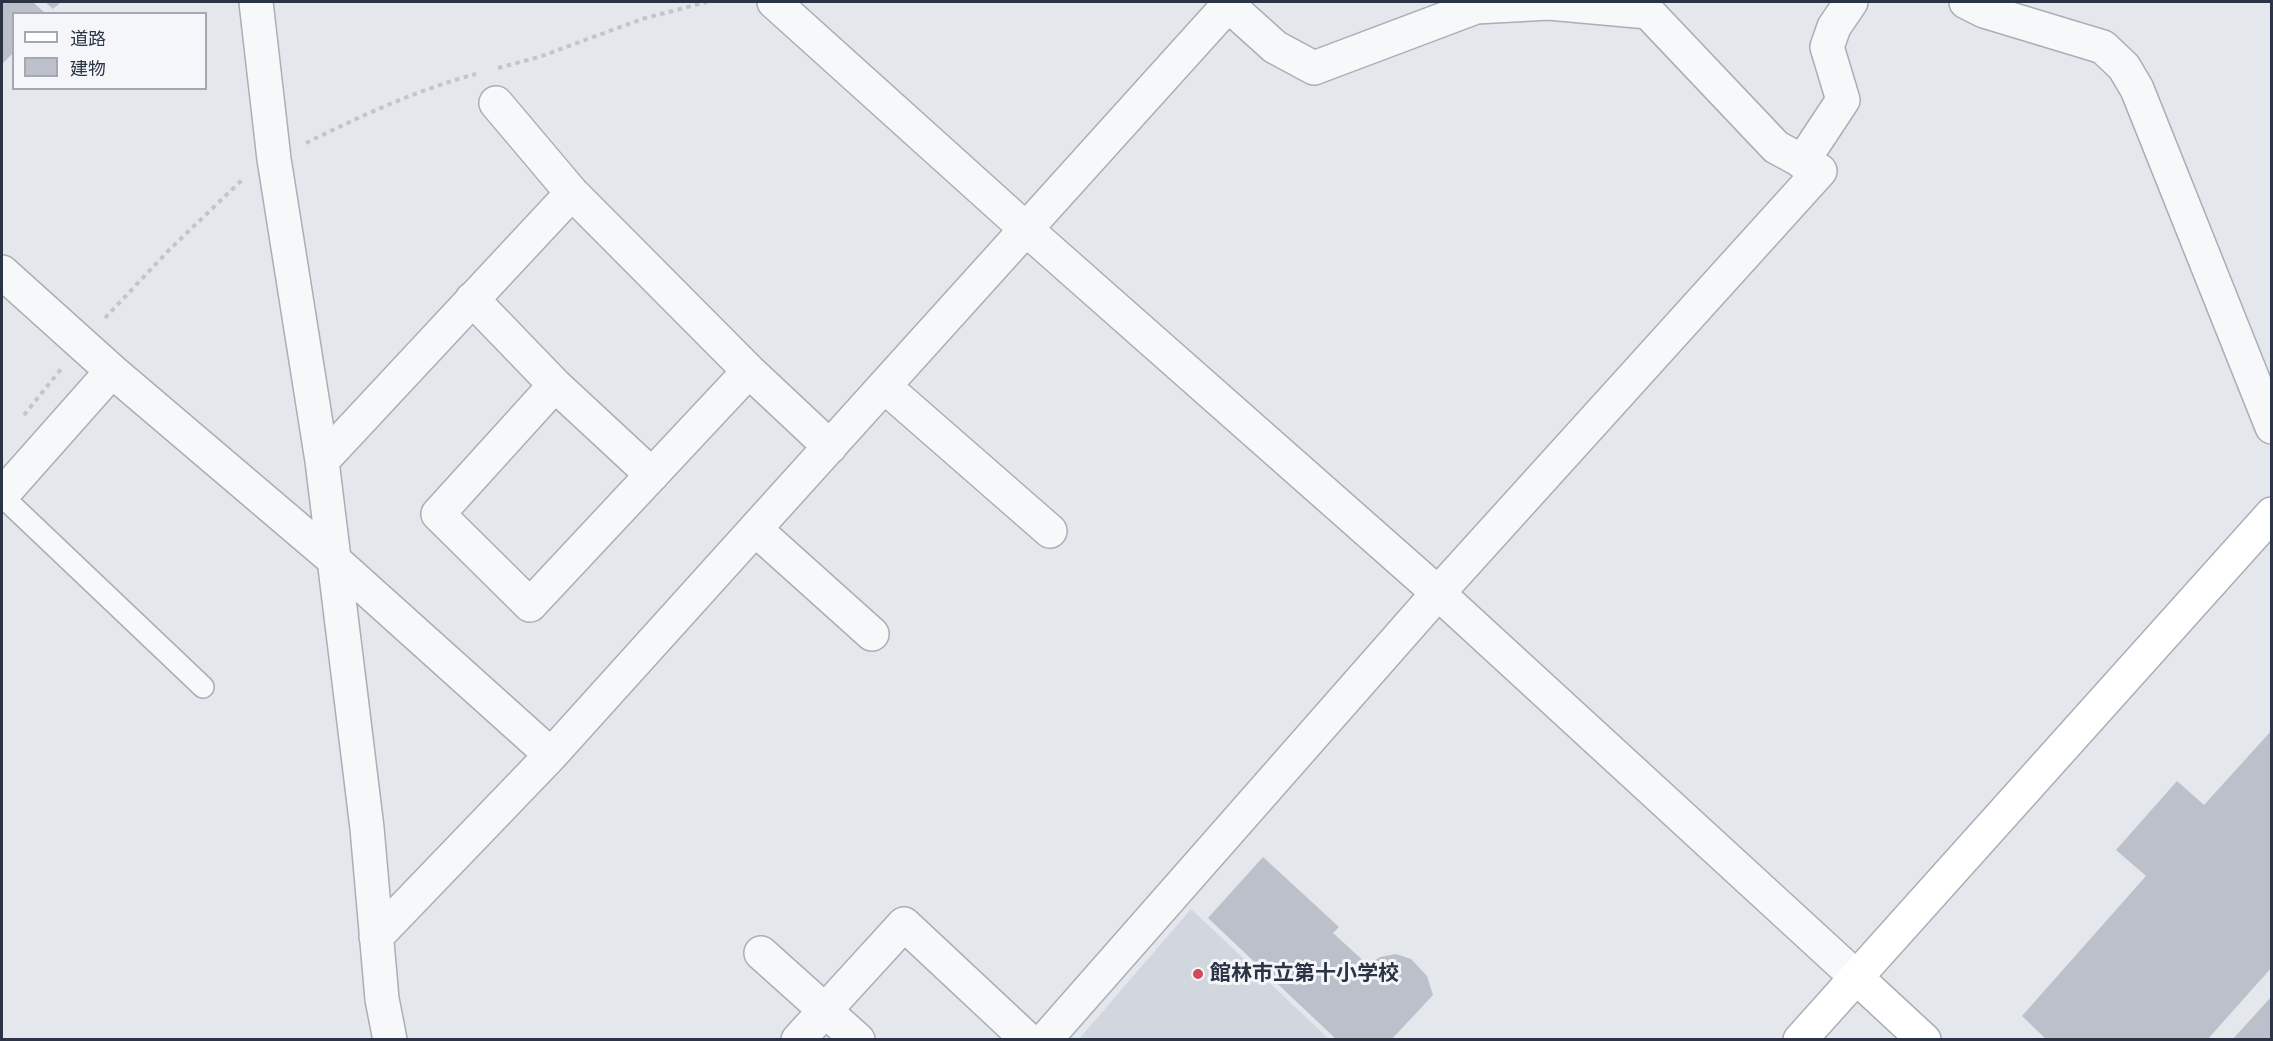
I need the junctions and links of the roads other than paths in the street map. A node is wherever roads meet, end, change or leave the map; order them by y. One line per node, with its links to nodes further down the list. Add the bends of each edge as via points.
1 (256, 2): 18 (street, via 274,159)
2 (774, 2): 9 (street)
3 (1228, 2): 7 (street, via 1275,47 1314,69 1476,7 1549,3 1648,12 1776,147); 9 (street)
4 (1851, 2): 7 (street, via 1834,27 1827,47 1843,100)
5 (1966, 2): 16 (street, via 2103,47 2124,67 2137,89)
6 (496, 103): 8 (street)
7 (1802, 162): 25 (street, via 1820,171)
8 (572, 193): 11 (street); 13 (street)
9 (1027, 230): 15 (street); 25 (street)
10 (2, 272): 12 (street)
11 (472, 299): 14 (street); 18 (street)
12 (112, 371): 20 (street); 24 (street)
13 (749, 371): 17 (street); 19 (street)
14 (555, 385): 19 (street); 19 (street, via 438,514 530,605)
15 (884, 386): 17 (street); 23 (street)
16 (2271, 427)
17 (830, 447): 22 (street)
18 (322, 461): 24 (street)
19 (652, 475)
20 (2, 495): 27 (lane)
21 (2271, 514): 31 (street)
22 (755, 529): 26 (street); 28 (street)
23 (1050, 531)
24 (333, 559): 28 (street); 29 (street, via 367,828)
25 (1438, 593): 31 (street); 37 (street)
26 (872, 634)
27 (203, 687)
28 (551, 755): 29 (street)
29 (376, 937): 33 (street)
30 (761, 953): 32 (street)
31 (1856, 977): 38 (street); 39 (street)
32 (825, 1010): 34 (street); 35 (street); 36 (street, via 904,924)
33 (390, 1040)
34 (798, 1040)
35 (858, 1040)
36 (1028, 1040)
37 (1045, 1040)
38 (1800, 1040)
39 (1924, 1040)

